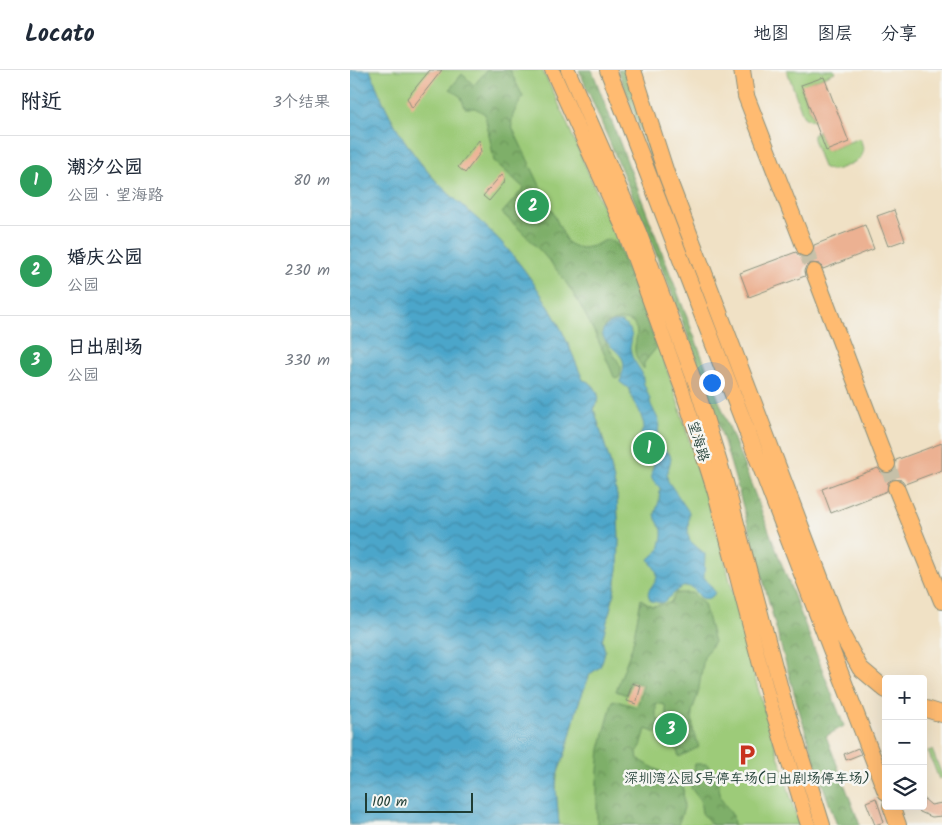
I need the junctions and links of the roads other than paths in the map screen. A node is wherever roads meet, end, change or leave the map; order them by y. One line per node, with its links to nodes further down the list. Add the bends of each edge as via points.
1 (552, 70): 16 (main road, 望海路, via 624,230 681,386 715,493 770,703)
2 (568, 70): 17 (main road, 望海路, via 639,232 695,382 729,492 784,700)
3 (608, 70): 14 (highway)
4 (633, 70): 11 (highway, via 666,173 842,635 860,668)
5 (742, 70): 6 (highway, via 746,96)
6 (805, 248)
7 (814, 272): 8 (highway)
8 (887, 464)
9 (896, 488): 10 (highway)
10 (942, 601)
11 (882, 687)
12 (927, 709): 13 (highway)
13 (942, 714)
14 (882, 781)
15 (892, 810): 18 (highway)
16 (808, 825)
17 (823, 825)
18 (898, 825)

